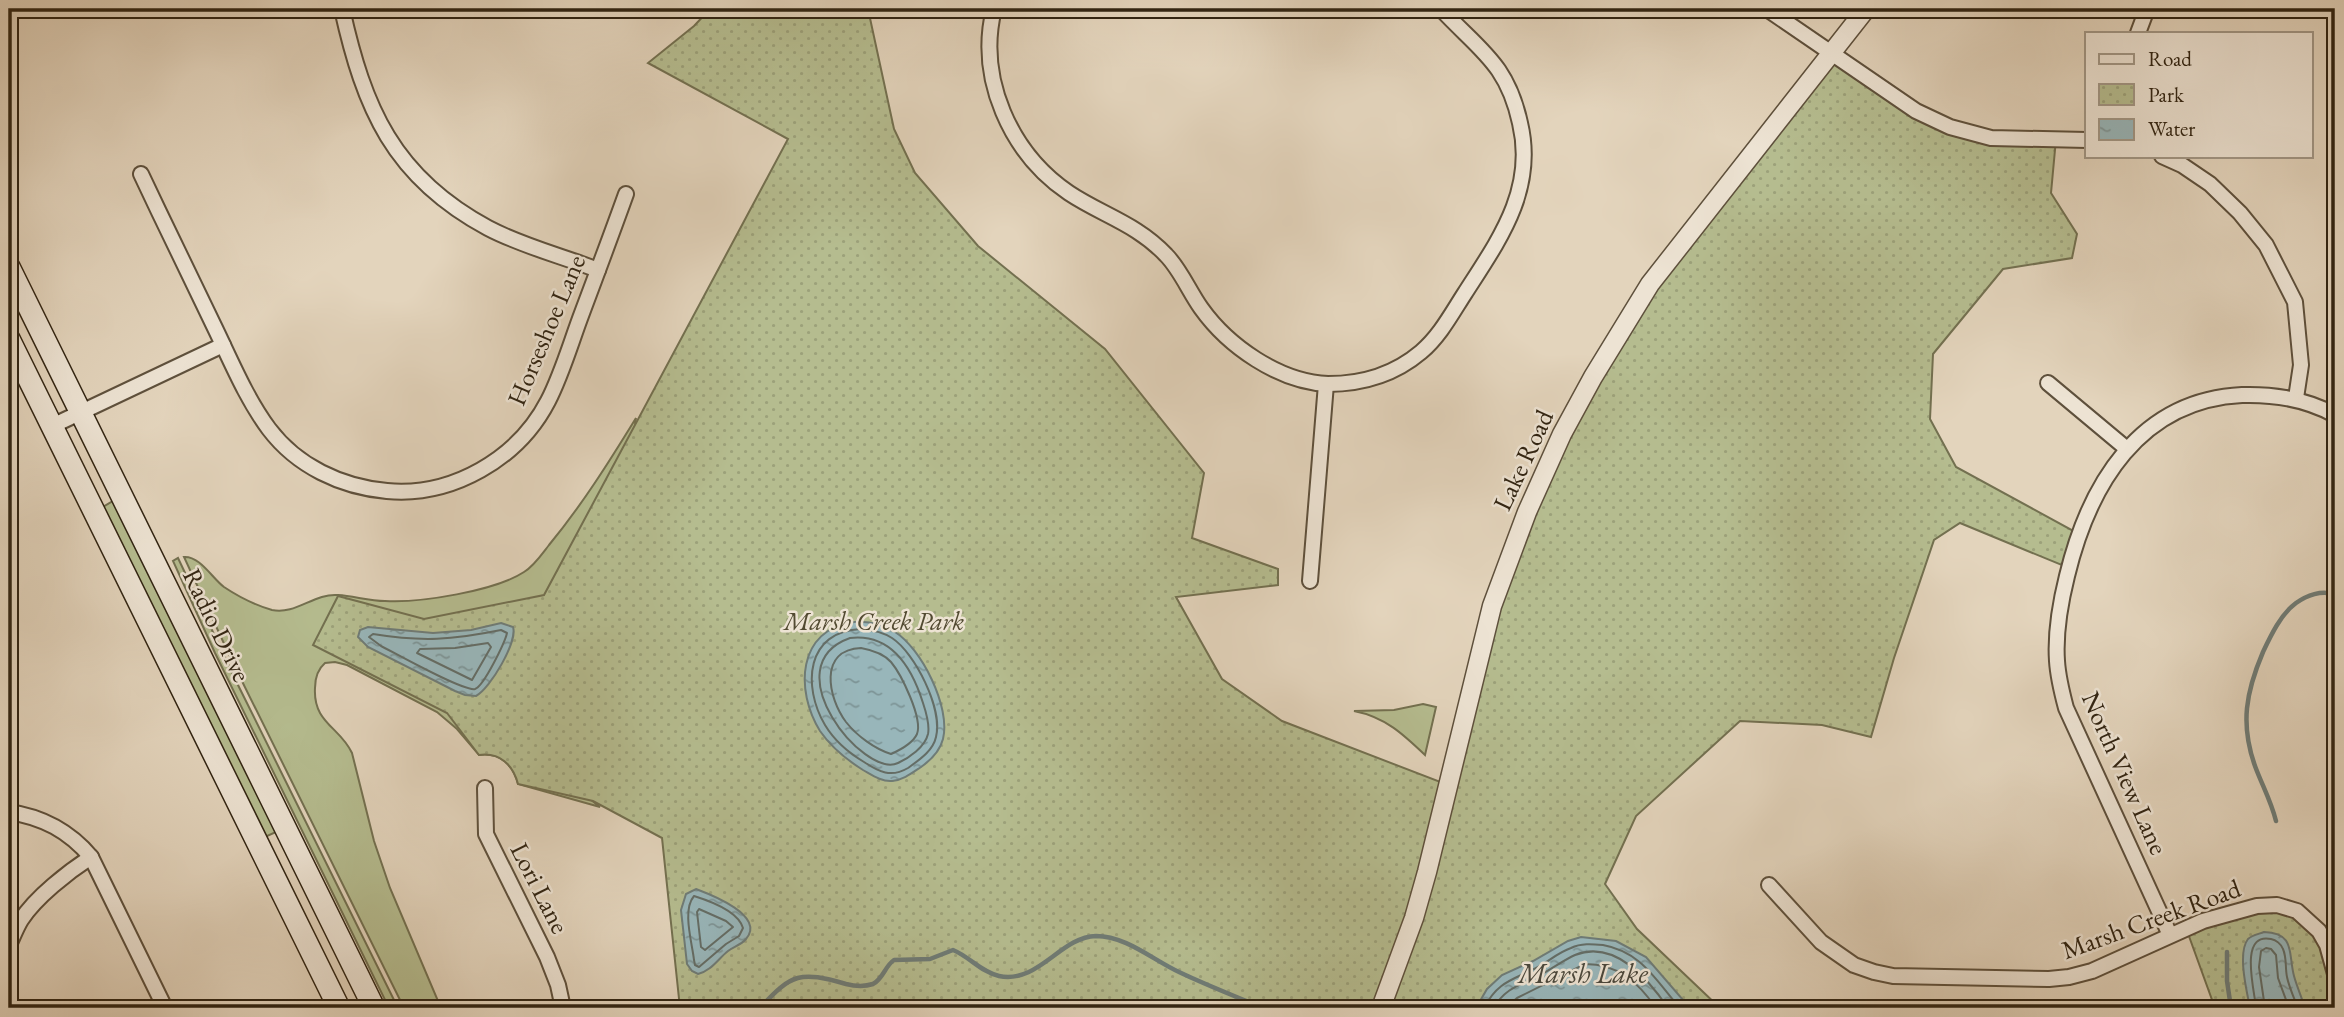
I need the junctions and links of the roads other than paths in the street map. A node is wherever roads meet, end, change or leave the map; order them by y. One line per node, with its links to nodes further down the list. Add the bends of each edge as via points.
1 (342, 9): 14 (street, via 369,104 402,160 419,178 489,229)
2 (994, 9): 18 (street, via 989,60 996,94 1011,129 1037,167 1069,193 1142,234 1168,256 1202,310 1250,356 1273,369)
3 (1441, 9): 18 (street, via 1488,54 1515,101 1524,146 1517,198 1500,237 1422,352 1379,377)
4 (1767, 9): 8 (street)
5 (1867, 9): 8 (street, Lake Road)
6 (2147, 9): 7 (street)
7 (2138, 32)
8 (1832, 54): 9 (street, via 1916,111 1950,127 1991,138); 36 (street, Lake Road, via 1650,284 1562,434 1492,606 1427,872)
9 (2085, 140)
10 (2167, 158): 19 (street, via 2210,184 2241,213 2266,246 2295,302 2301,365)
11 (141, 174): 16 (street, Horseshoe Lane)
12 (626, 194): 14 (street, Horseshoe Lane)
13 (9, 267): 20 (main road, Radio Drive)
14 (598, 270): 16 (street, Horseshoe Lane, via 553,390 533,425 486,468 430,489 362,489 304,463 286,448 254,406)
15 (9, 339): 22 (main road)
16 (223, 345): 20 (street)
17 (2048, 383): 23 (street)
18 (1326, 384): 24 (street)
19 (2296, 398): 21 (street, North View Lane); 23 (street, North View Lane, via 2263,394 2197,402 2169,414)
20 (81, 411): 22 (street); 34 (main road, Radio Drive)
21 (2335, 415)
22 (52, 426): 33 (main road)
23 (2127, 449): 29 (street, North View Lane, via 2099,488 2082,525 2060,607 2057,661 2066,708)
24 (1310, 581)
25 (485, 788): 35 (street, Lori Lane, via 486,834 547,957)
26 (9, 812): 27 (street, via 63,830)
27 (91, 857): 30 (street, via 71,869 31,909); 32 (street)
28 (1769, 885): 29 (street, Marsh Creek Road, via 1837,955 1893,976 2069,977)
29 (2170, 936): 31 (street, Marsh Creek Road, via 2225,914 2277,905 2297,912 2319,930)
30 (9, 945)
31 (2335, 974)
32 (165, 1008)
33 (339, 1008)
34 (374, 1008)
35 (563, 1008)
36 (1381, 1008)

